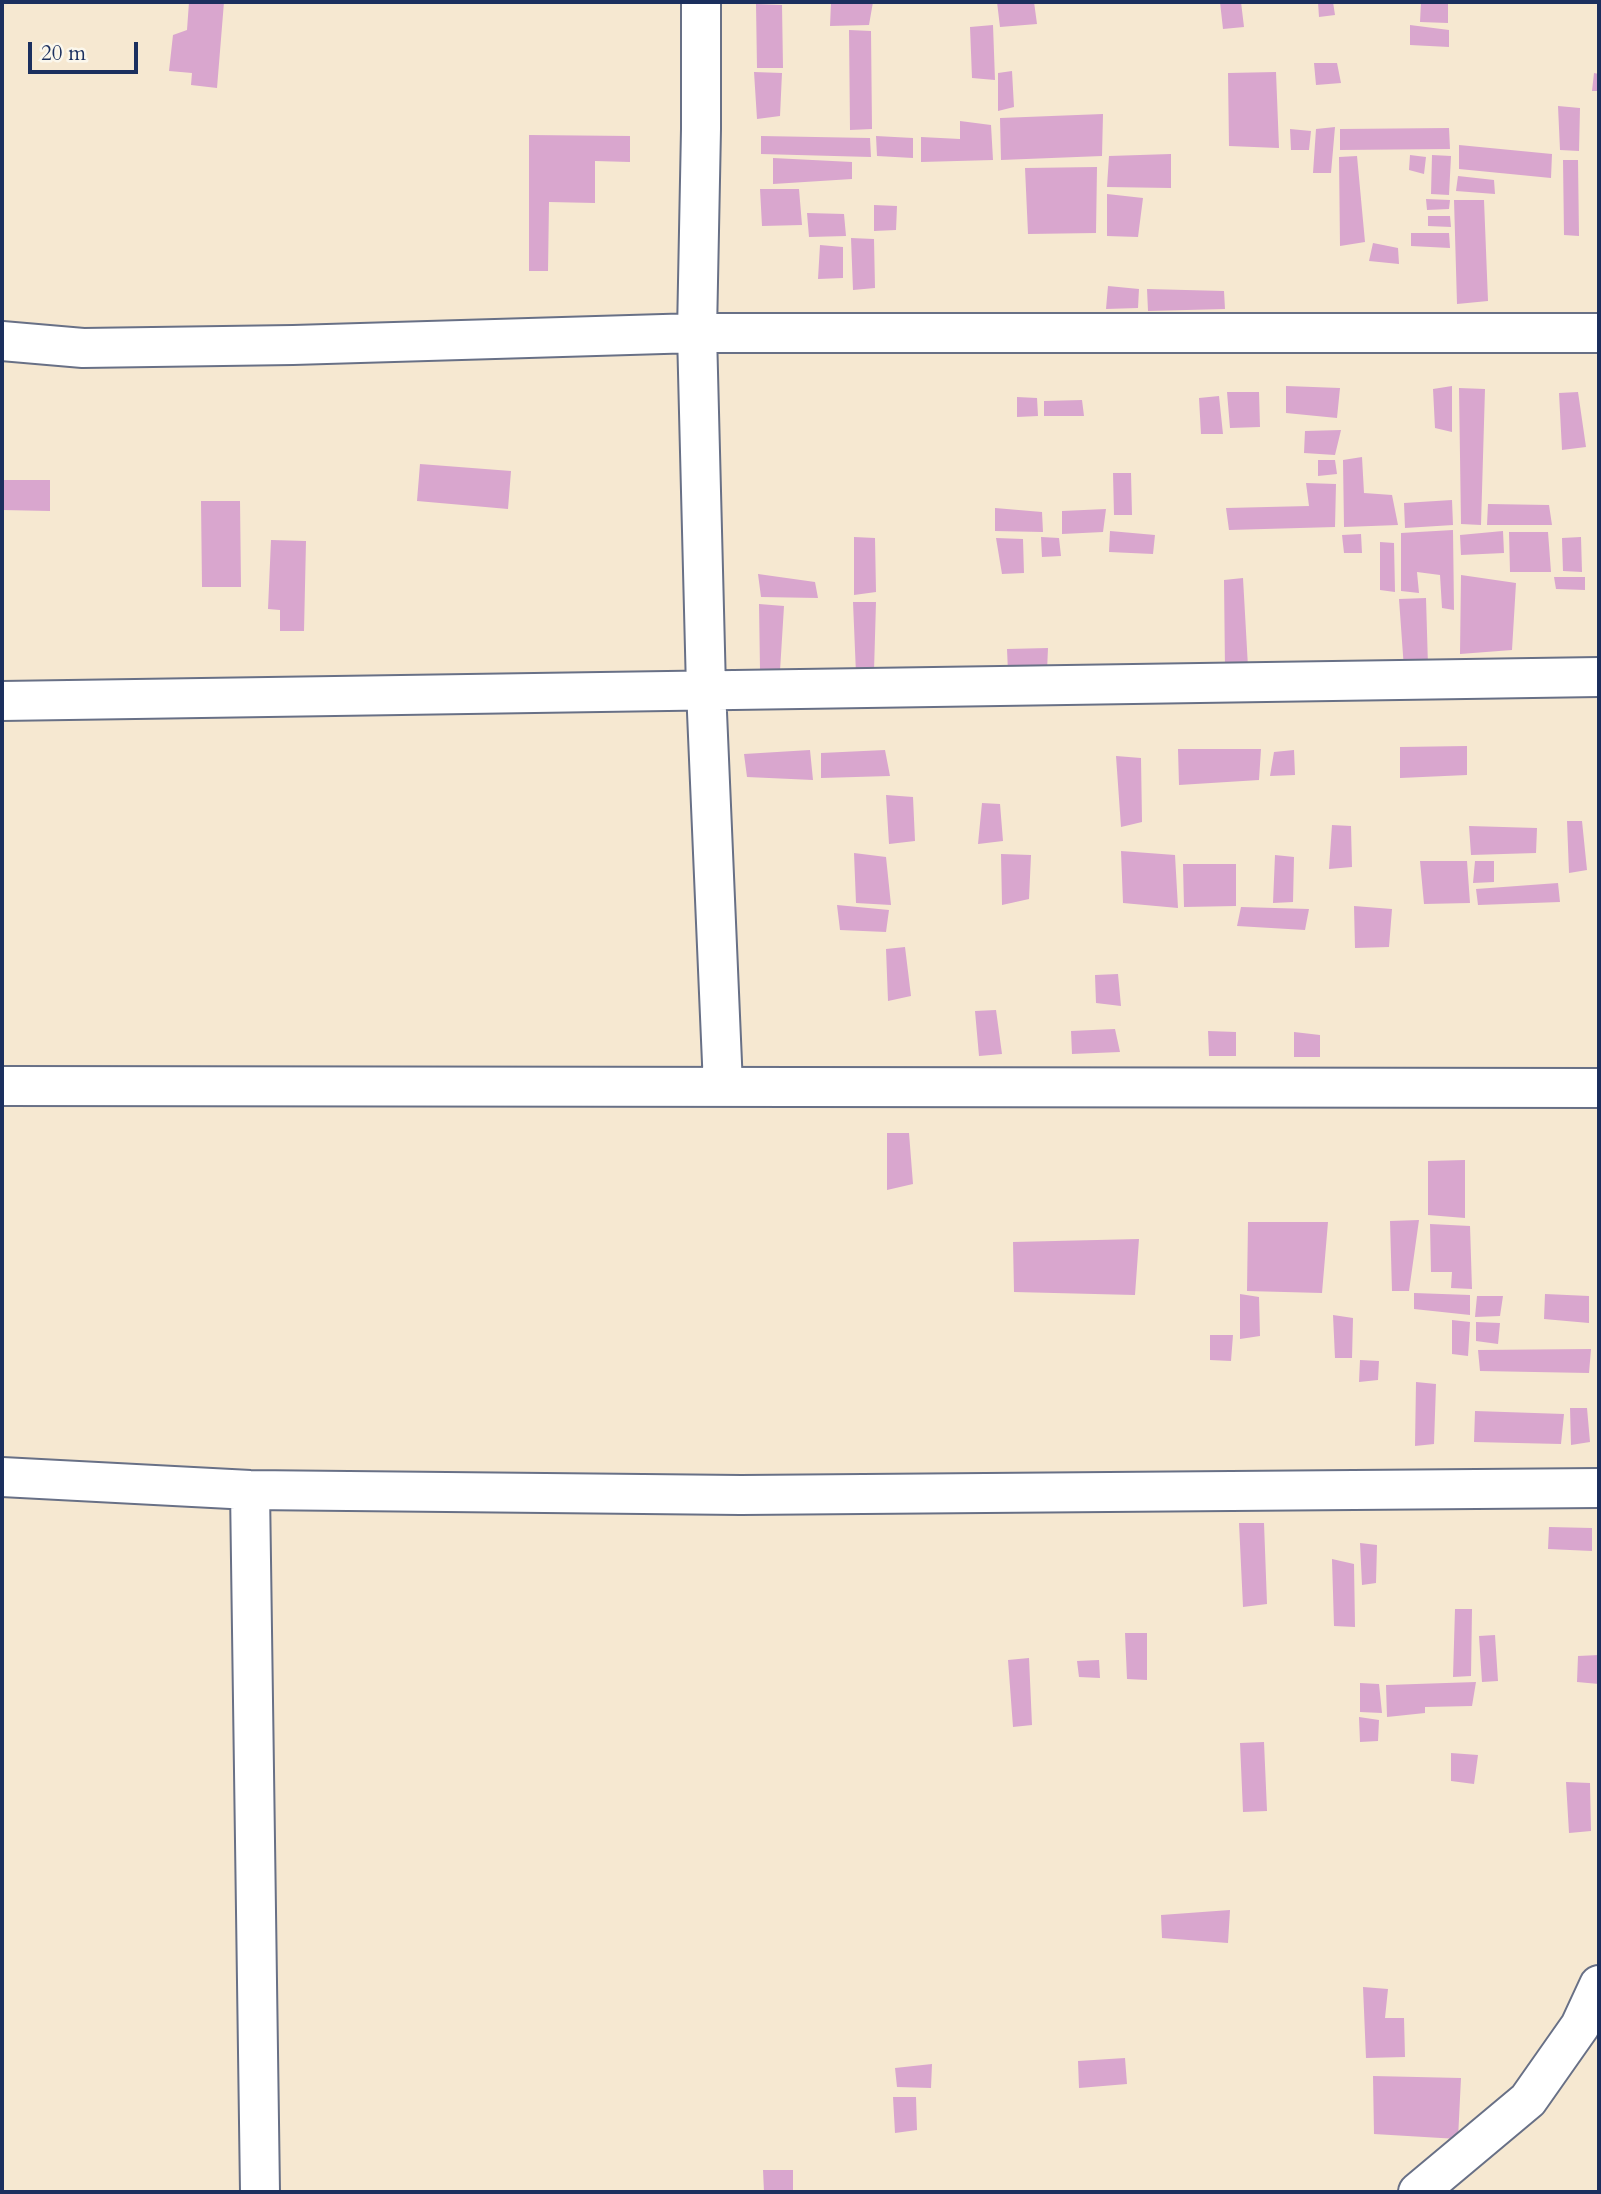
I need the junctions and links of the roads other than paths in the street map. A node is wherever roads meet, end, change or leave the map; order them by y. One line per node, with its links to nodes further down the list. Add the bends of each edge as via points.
1 (701, 2): 3 (street)
2 (1599, 333): 3 (street)
3 (697, 334): 4 (street, via 83,348); 6 (street)
4 (2, 341)
5 (1599, 677): 6 (street)
6 (706, 689): 7 (street); 9 (street)
7 (2, 701)
8 (2, 1086): 9 (street)
9 (723, 1086): 10 (street)
10 (1599, 1088)
11 (2, 1476): 13 (street)
12 (1599, 1488): 13 (street, via 741,1495)
13 (250, 1490): 15 (street)
14 (1599, 1985): 16 (street, via 1580,2026 1528,2099)
15 (260, 2192)
16 (1418, 2192)

